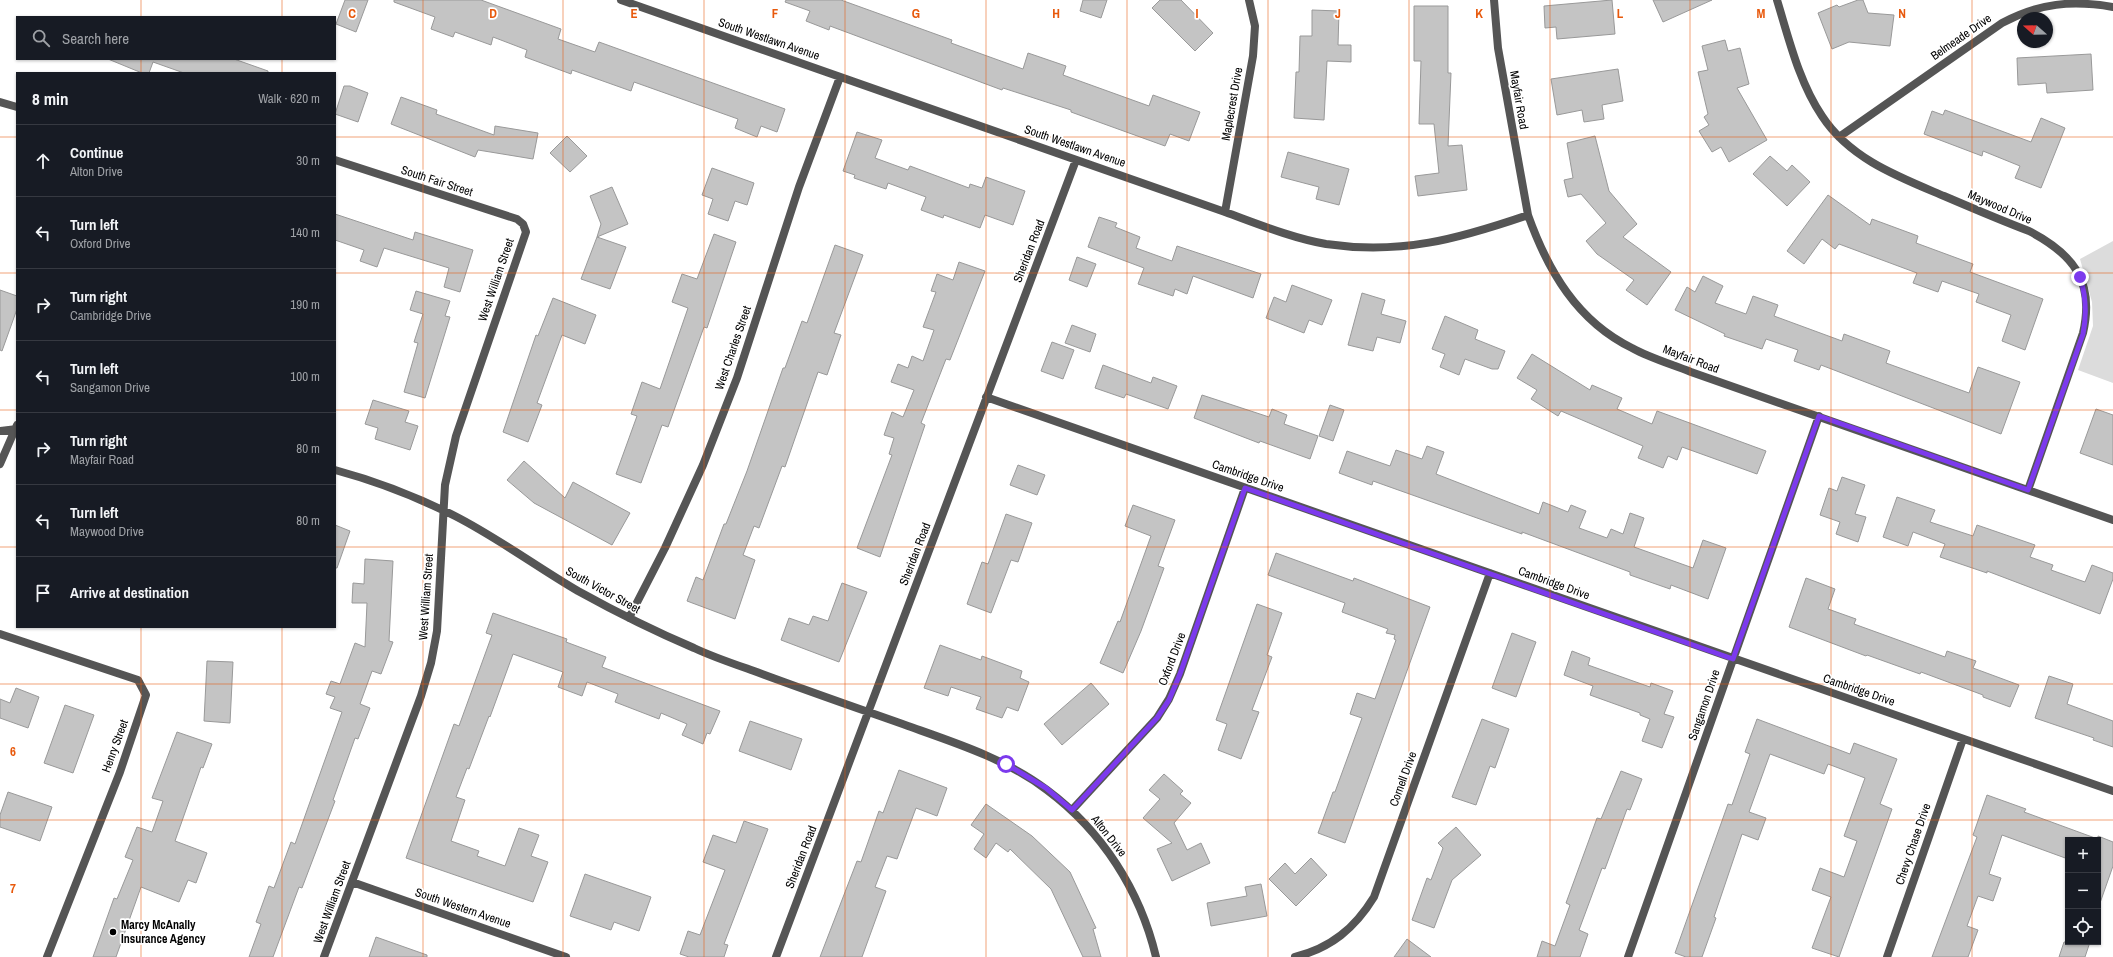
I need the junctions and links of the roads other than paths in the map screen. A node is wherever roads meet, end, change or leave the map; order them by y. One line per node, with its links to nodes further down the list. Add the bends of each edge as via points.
1 (621, 0): 5 (street, South Westlawn Avenue)
2 (1249, 0): 13 (street, Maplecrest Drive, via 1255,26 1253,56)
3 (1494, 0): 14 (street, Mayfair Road, via 1498,48)
4 (1777, 0): 10 (street, Maywood Drive, via 1809,93 1822,116)
5 (641, 3): 7 (street, South Westlawn Avenue)
6 (2113, 7): 10 (street, Belmeade Drive, via 2092,2 2068,2 2047,5 2018,15 2002,23)
7 (840, 77): 12 (street, South Westlawn Avenue); 27 (street, West Charles Street, via 799,187 737,378 709,450 665,548)
8 (0, 102): 9 (street)
9 (16, 107)
10 (1839, 137): 23 (street, Maywood Drive, via 1854,150 1896,176 2049,242 2070,260 2080,277 2086,293 2083,334)
11 (336, 160): 15 (street, South Fair Street, via 517,219 523,224)
12 (1076, 160): 13 (street, South Westlawn Avenue); 16 (street, Sheridan Road)
13 (1225, 212): 14 (street, South Westlawn Avenue, via 1326,244 1371,248 1437,242 1478,232)
14 (1528, 215): 17 (street, Mayfair Road, via 1537,241 1562,287 1587,317 1608,334 1632,349 1691,372)
15 (526, 232): 24 (street, West William Street, via 456,436 445,485)
16 (986, 397): 22 (street, Cambridge Drive); 30 (street, Sheridan Road)
17 (1819, 416): 23 (street, Mayfair Road); 29 (street, Sangamon Drive)
18 (16, 428): 19 (street); 20 (street)
19 (0, 431)
20 (0, 464)
21 (336, 470): 24 (street, South Victor Street, via 361,477)
22 (1245, 488): 26 (street, Cambridge Drive); 33 (street, Oxford Drive, via 1169,700 1153,723)
23 (2028, 490): 25 (street, Mayfair Road)
24 (443, 511): 27 (street, South Victor Street); 34 (street, West William Street, via 437,630 431,662 421,696)
25 (2113, 520)
26 (1490, 573): 29 (street, Cambridge Drive); 40 (street, Cornell Drive, via 1374,897 1362,916 1331,943)
27 (628, 618): 30 (street, South Victor Street, via 697,650)
28 (0, 634): 35 (street, Henry Street, via 138,680 146,695 120,772)
29 (1733, 659): 31 (street, Cambridge Drive); 41 (street, Sangamon Drive)
30 (868, 712): 33 (street, Alton Drive, via 960,744 1006,764 1046,788); 38 (street, Sheridan Road)
31 (1963, 738): 32 (street, Cambridge Drive); 42 (street, Chevy Chase Drive)
32 (2113, 791)
33 (1072, 810): 39 (street, Alton Drive, via 1097,836 1134,895 1151,936)
34 (352, 882): 36 (street, West William Street); 37 (street, South Western Avenue)
35 (47, 957)
36 (324, 957)
37 (566, 957)
38 (776, 957)
39 (1156, 957)
40 (1295, 957)
41 (1628, 957)
42 (1887, 957)

